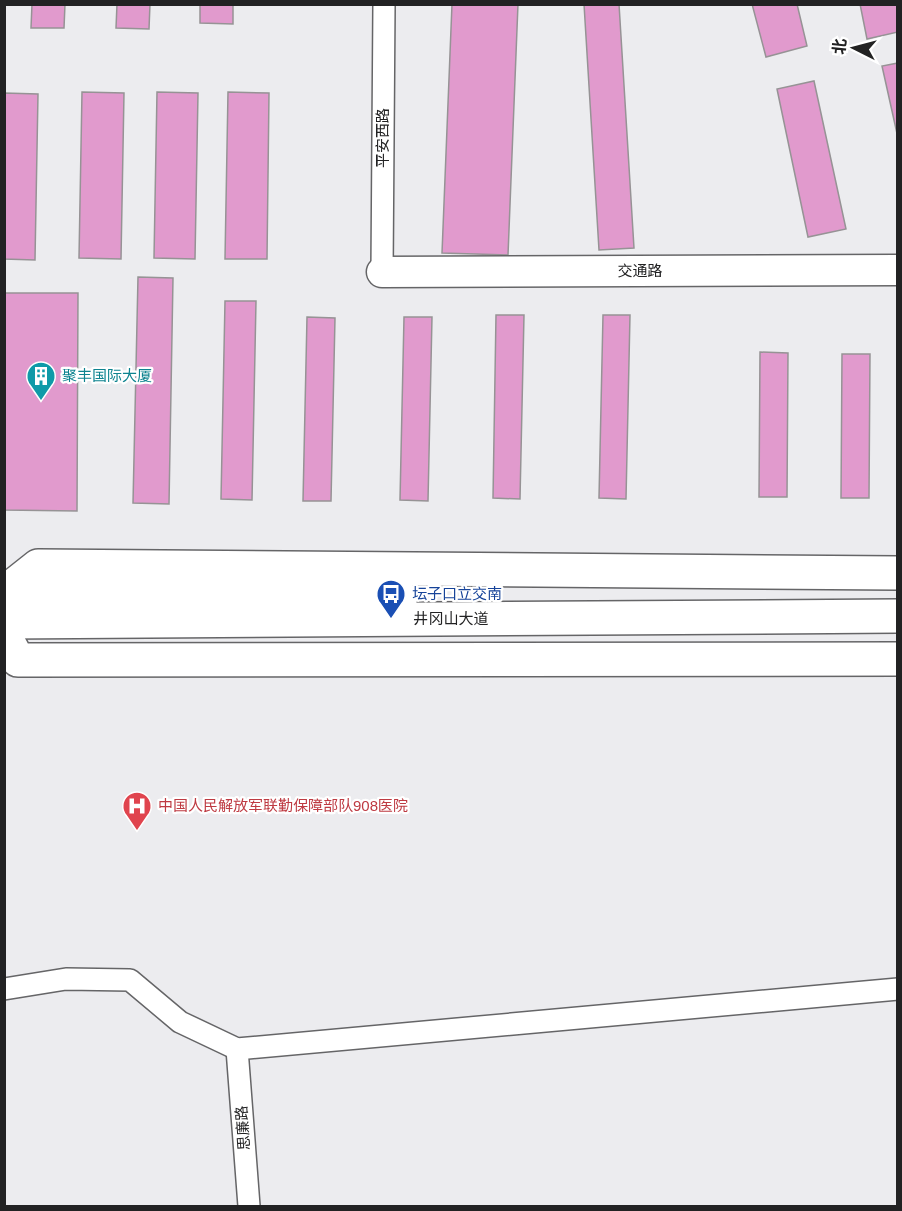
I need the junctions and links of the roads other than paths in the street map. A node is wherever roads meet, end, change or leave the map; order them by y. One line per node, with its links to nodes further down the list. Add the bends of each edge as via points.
1 (384, 4): 3 (street, 平安西路)
2 (897, 270): 3 (street, 交通路)
3 (382, 272)
4 (897, 573): 5 (main road, via 38,566)
5 (4, 594): 6 (main road, 井冈山大道)
6 (897, 598)
7 (897, 616): 8 (main road, 井冈山大道)
8 (4, 622)
9 (4, 634): 10 (main road, via 18,660)
10 (897, 659)
11 (4, 989): 13 (street, via 66,979 130,980 180,1022)
12 (897, 989): 13 (street)
13 (237, 1049): 14 (street, 思廉路)
14 (249, 1206)

